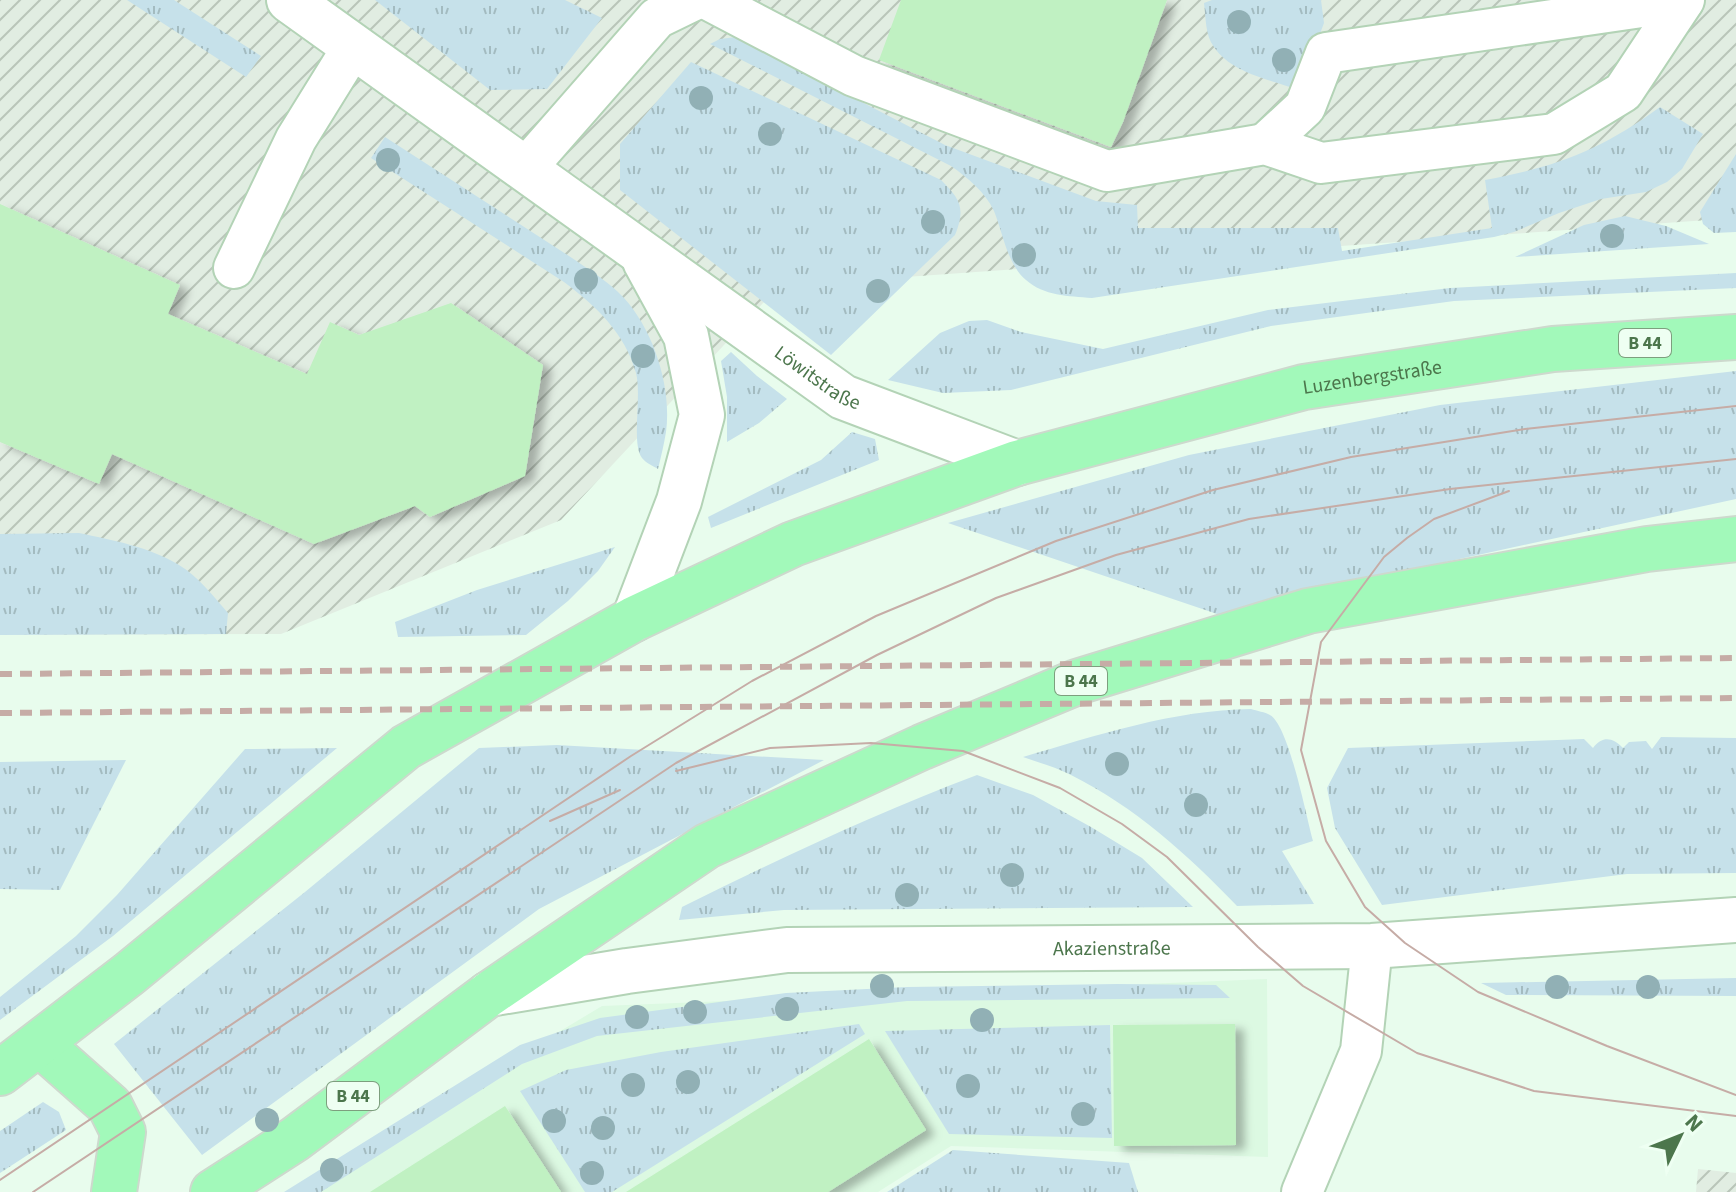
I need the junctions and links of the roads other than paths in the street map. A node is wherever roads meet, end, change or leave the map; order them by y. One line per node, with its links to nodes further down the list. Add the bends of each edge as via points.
1 (289, 0): 5 (street, Löwitstraße)
2 (694, 0): 7 (lane, via 657,18)
3 (709, 0): 6 (lane, via 854,76 1107,171)
4 (1683, 0): 6 (lane, via 1326,53 1305,107); 6 (lane, via 1623,92 1554,134 1321,163)
5 (353, 47): 7 (street, Löwitstraße); 9 (lane, via 296,139)
6 (1265, 144)
7 (525, 169): 8 (street, Löwitstraße)
8 (640, 252): 11 (street, Löwitstraße, via 843,397); 13 (street, Löwitstraße, via 686,336 702,415 679,501)
9 (234, 268)
10 (1736, 337): 11 (main road, Luzenbergstraße / B 44, via 1553,349 1304,387)
11 (1017, 463): 13 (main road, B 44, via 793,544)
12 (1736, 539): 16 (main road, B 44, via 1647,549 1308,611 1077,682 707,846)
13 (634, 619): 17 (main road, B 44, via 406,747)
14 (1736, 920): 15 (street, Akazienstraße)
15 (1372, 946): 16 (street, Akazienstraße, via 787,950); 21 (lane, via 1361,1051)
16 (489, 994): 20 (main road, B 44, via 295,1139)
17 (40, 1044): 18 (main road, B 44); 19 (main road, via 110,1106 123,1132)
18 (0, 1073)
19 (114, 1192)
20 (213, 1192)
21 (1302, 1192)

